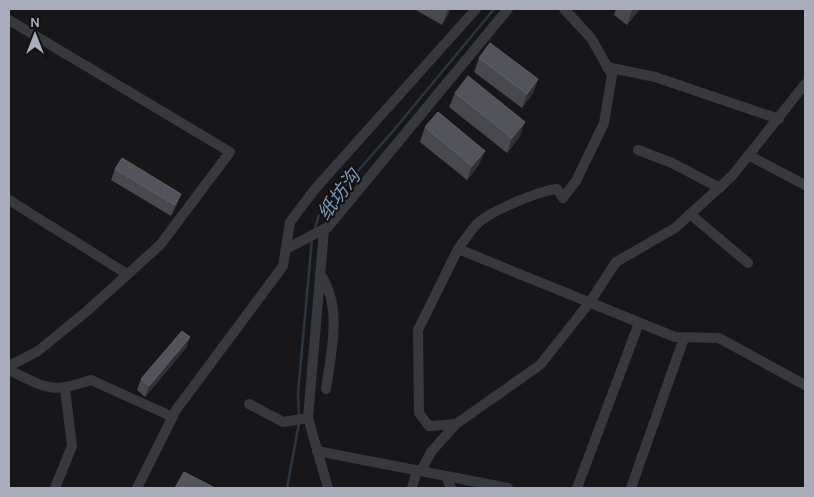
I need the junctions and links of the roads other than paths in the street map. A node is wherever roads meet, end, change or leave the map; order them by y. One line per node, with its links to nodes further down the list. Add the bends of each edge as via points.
1 (476, 9): 15 (street, via 315,189 290,222)
2 (508, 9): 14 (street)
3 (564, 9): 5 (street, via 591,38)
4 (9, 20): 18 (street, via 230,152 160,245)
5 (607, 67): 7 (street, via 655,77); 16 (street, via 612,76 604,123 576,182 563,198 557,189 542,190 478,223)
6 (805, 84): 7 (street)
7 (779, 119): 9 (street)
8 (638, 150): 11 (street, via 672,163)
9 (748, 155): 10 (street); 11 (street)
10 (805, 185)
11 (720, 188): 13 (street)
12 (9, 200): 18 (street)
13 (690, 214): 17 (street); 20 (street, via 675,228 616,262)
14 (321, 232): 15 (street); 19 (street)
15 (286, 248): 29 (street, via 283,266)
16 (458, 249): 20 (street); 31 (street, via 418,330 419,414 429,426)
17 (748, 263)
18 (127, 274): 23 (street, via 87,312 38,351)
19 (320, 274): 27 (street, via 327,284 334,335); 30 (street)
20 (590, 302): 21 (street); 31 (street, via 540,365)
21 (639, 322): 22 (street); 41 (street)
22 (684, 338): 25 (street, via 719,338); 42 (street)
23 (9, 366)
24 (9, 370): 26 (street, via 45,388)
25 (805, 385)
26 (65, 389): 29 (street, via 91,380); 35 (street, via 72,446)
27 (326, 389)
28 (249, 404): 30 (street, via 283,422)
29 (173, 418): 36 (street)
30 (301, 419): 32 (street)
31 (456, 424): 33 (street)
32 (317, 451): 33 (street); 37 (street)
33 (419, 471): 34 (street); 38 (street)
34 (446, 476): 39 (street); 40 (street)
35 (55, 488)
36 (137, 488)
37 (328, 488)
38 (412, 488)
39 (451, 488)
40 (508, 488)
41 (577, 488)
42 (631, 488)

